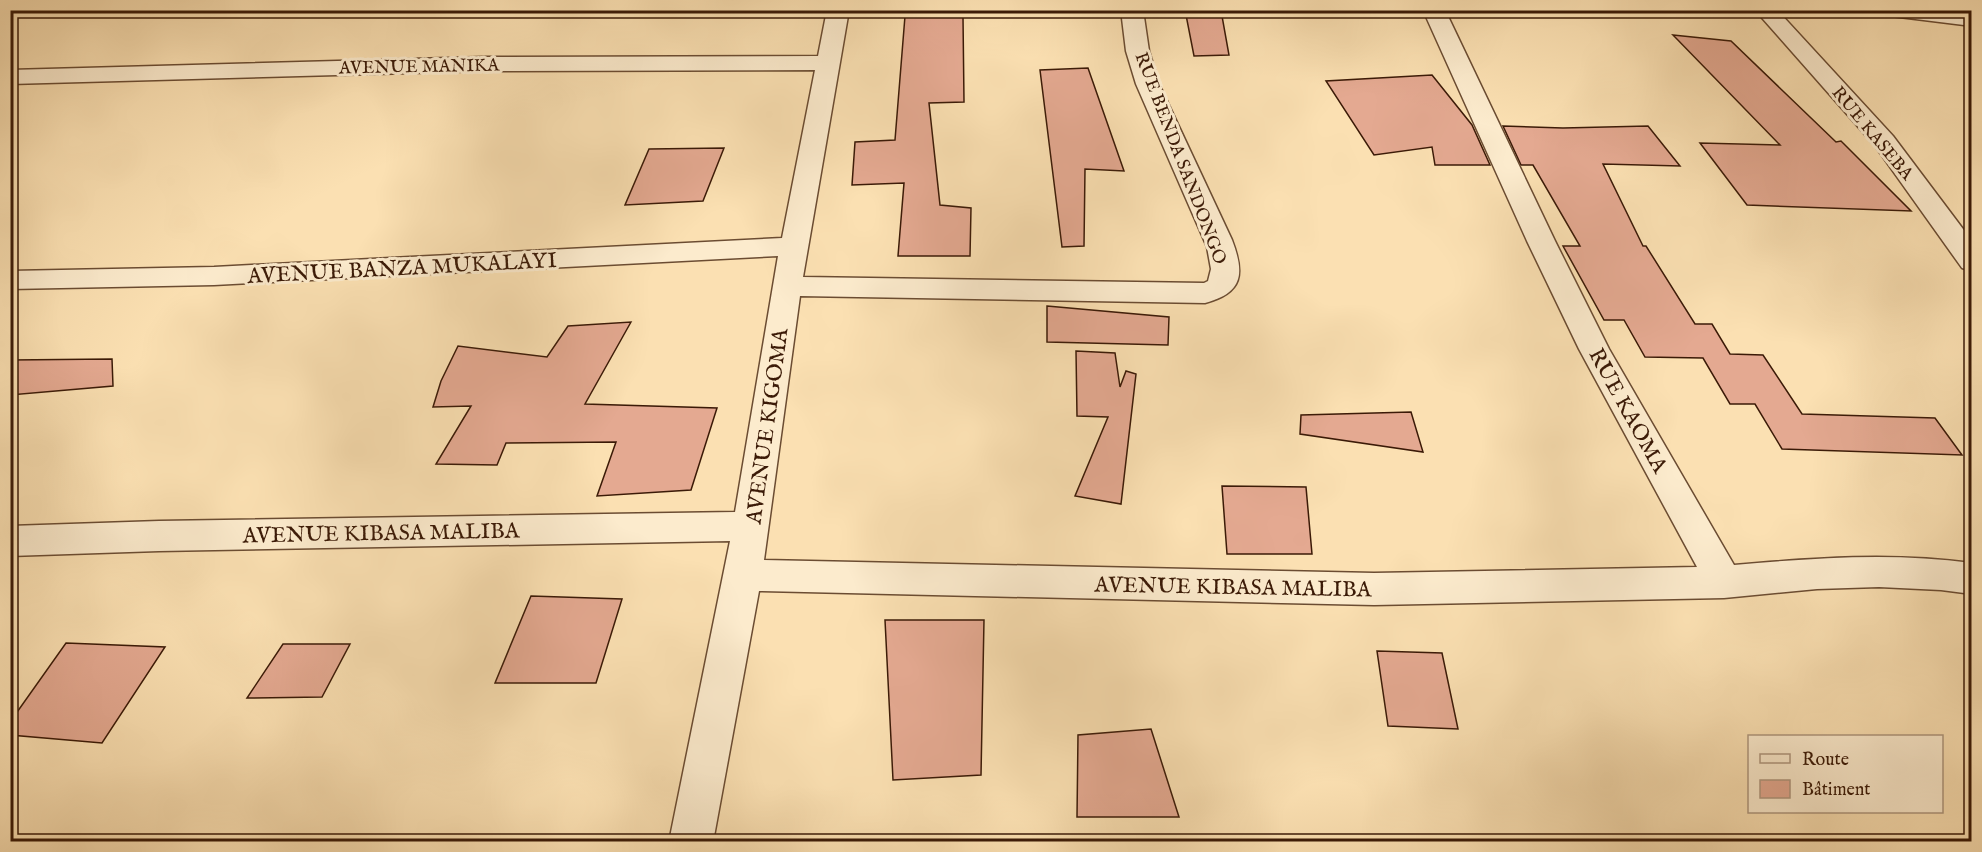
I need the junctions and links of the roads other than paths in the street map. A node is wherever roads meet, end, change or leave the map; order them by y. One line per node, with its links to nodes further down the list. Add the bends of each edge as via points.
1 (838, 10): 7 (street, AVENUE KIGOMA)
2 (1132, 10): 12 (street, RUE BENDA SANDONGO, via 1141,65 1222,254 1224,283 1215,291)
3 (1434, 10): 17 (street, RUE KAOMA, via 1594,349)
4 (1765, 10): 10 (street, RUE KASEBA, via 1884,141)
5 (1891, 10): 6 (street)
6 (1971, 19)
7 (828, 63): 8 (street, AVENUE MANIKA, via 474,64); 9 (street, AVENUE KIGOMA)
8 (10, 77)
9 (793, 246): 11 (street, AVENUE BANZA MUKALAYI, via 226,276); 12 (street, AVENUE KIGOMA)
10 (1971, 262)
11 (10, 280)
12 (787, 286): 13 (street, AVENUE KIGOMA)
13 (751, 526): 14 (street, AVENUE KIBASA MALIBA); 15 (street, AVENUE KIGOMA)
14 (10, 541)
15 (743, 575): 17 (street, AVENUE KIBASA MALIBA, via 1374,589); 18 (street, AVENUE KIGOMA)
16 (1971, 579): 17 (street, via 1890,570)
17 (1724, 582)
18 (691, 842)

